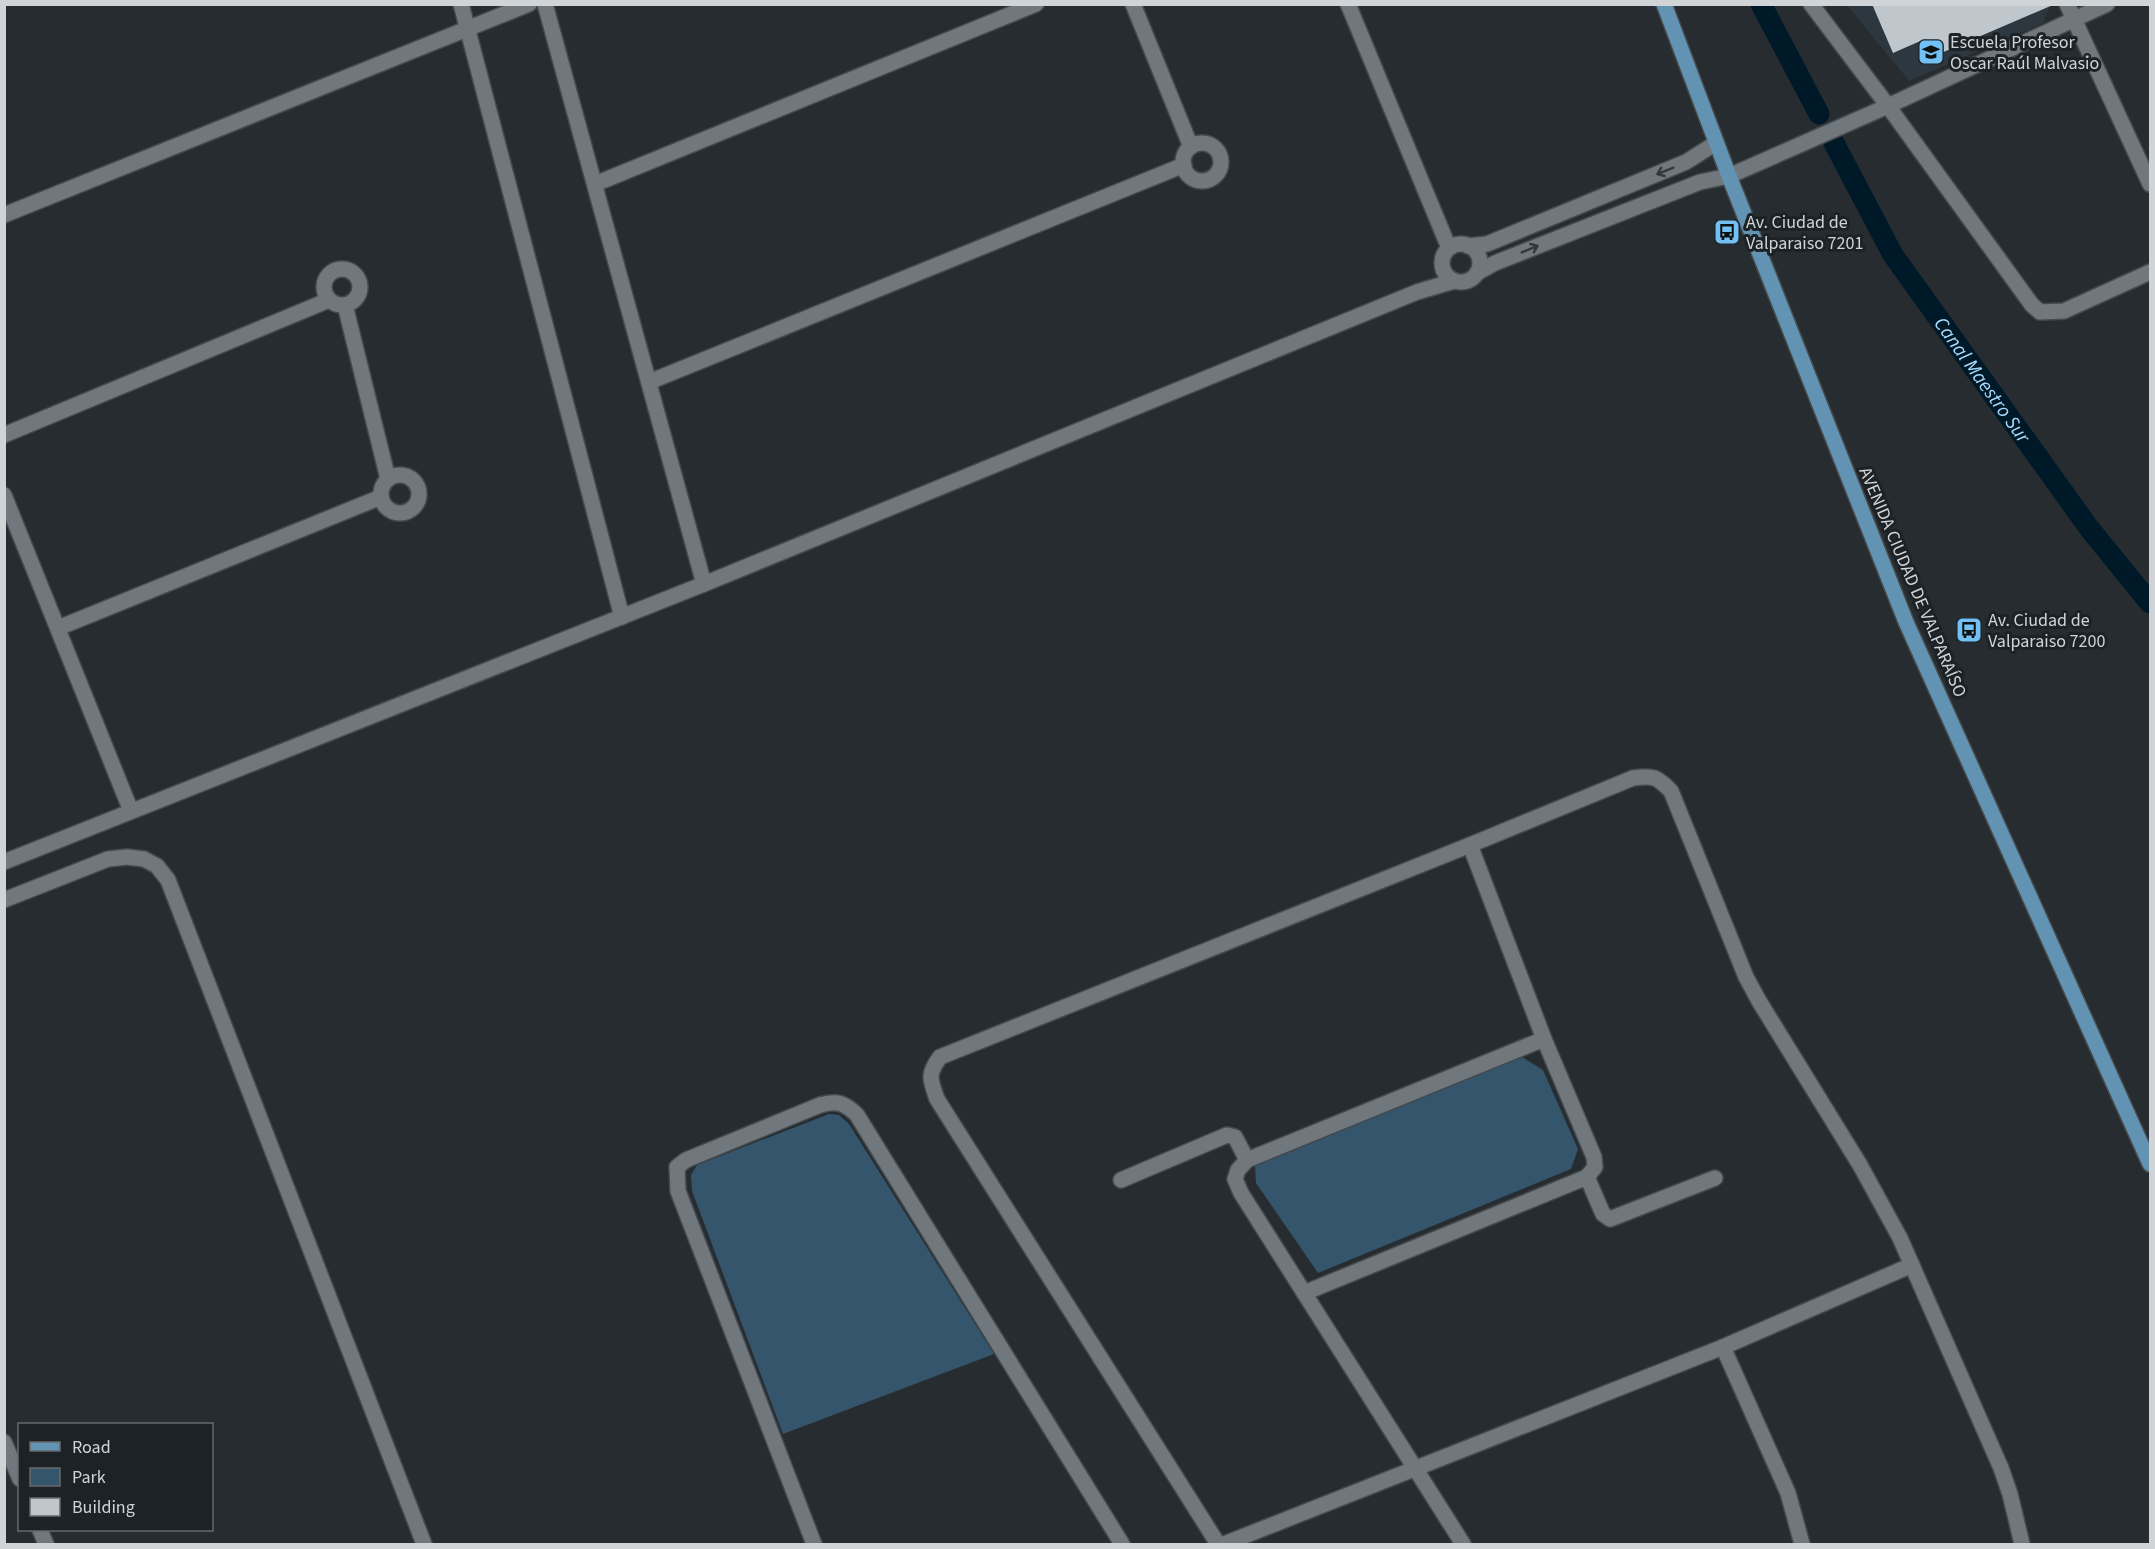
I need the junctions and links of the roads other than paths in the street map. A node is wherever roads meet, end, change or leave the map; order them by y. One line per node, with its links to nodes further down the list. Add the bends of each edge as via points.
1 (461, 4): 12 (street)
2 (529, 4): 12 (street)
3 (545, 4): 18 (street)
4 (1036, 4): 18 (street)
5 (1133, 4): 15 (street)
6 (1348, 4): 22 (street)
7 (1664, 4): 14 (main road, AVENIDA CIUDAD DE VALPARAÍSO)
8 (1811, 4): 13 (street)
9 (2067, 4): 11 (street)
10 (2107, 4): 11 (street)
11 (2074, 20): 13 (street); 19 (street)
12 (467, 28): 20 (street); 35 (street)
13 (1888, 106): 17 (street); 24 (street, via 2040,312 2070,309)
14 (1716, 143): 17 (main road, AVENIDA CIUDAD DE VALPARAÍSO); 21 (street, one-way to 21, via 1675,167 1487,244)
15 (1191, 147): 16 (street); 16 (street, via 1203,143 1215,148 1221,160 1218,172 1208,180 1195,180)
16 (1184, 165): 29 (street)
17 (1729, 176): 23 (street, one-way to 17, via 1700,182); 43 (main road, AVENIDA CIUDAD DE VALPARAÍSO, via 1906,622)
18 (595, 184): 29 (street)
19 (2151, 184)
20 (4, 215)
21 (1468, 246): 22 (street, via 1462,244); 23 (street, via 1478,255)
22 (1446, 255): 25 (street, via 1444,273); 26 (street, via 1435,276)
23 (1477, 273): 25 (street, via 1467,281)
24 (2151, 273)
25 (1454, 281): 26 (street)
26 (1417, 292): 34 (street)
27 (329, 300): 28 (street); 28 (street, via 324,290 326,279 335,271 346,270 355,276 360,287 356,298); 30 (street)
28 (345, 305): 31 (street)
29 (649, 382): 34 (street)
30 (4, 435)
31 (388, 479): 33 (street); 33 (street, via 401,475 412,480 418,492 416,504 399,513 387,508)
32 (4, 495): 36 (street)
33 (381, 497): 36 (street)
34 (704, 584): 35 (street)
35 (622, 617): 37 (street)
36 (58, 628): 37 (street)
37 (131, 811): 39 (street)
38 (1470, 845): 41 (street); 47 (street, via 1633,778 1658,778 1671,791 1746,977 1873,1186); 59 (street, via 940,1057 931,1069 937,1099)
39 (4, 862)
40 (4, 900): 56 (street, via 108,859 127,856 157,866 168,880)
41 (1544, 1040): 42 (street); 44 (street, via 1594,1157 1595,1167)
42 (1247, 1160): 46 (street, via 1235,1137 1227,1135); 48 (street, via 1235,1179 1241,1193)
43 (2151, 1164)
44 (1587, 1177): 45 (street, via 1603,1214 1610,1219); 48 (street)
45 (1715, 1178)
46 (1121, 1180)
47 (1912, 1265): 49 (street); 62 (street, via 2001,1468)
48 (1304, 1293): 51 (street)
49 (1723, 1347): 51 (street); 54 (street, via 1788,1493)
50 (4, 1442): 52 (street)
51 (1416, 1469): 60 (street); 61 (street)
52 (18, 1474)
53 (40, 1531): 55 (street)
54 (1796, 1543)
55 (46, 1545)
56 (424, 1545)
57 (814, 1545): 58 (street, via 676,1180 677,1167 686,1160 834,1101 847,1105 857,1115)
58 (1122, 1545)
59 (1218, 1545)
60 (1224, 1545)
61 (1463, 1545)
62 (2022, 1545)

